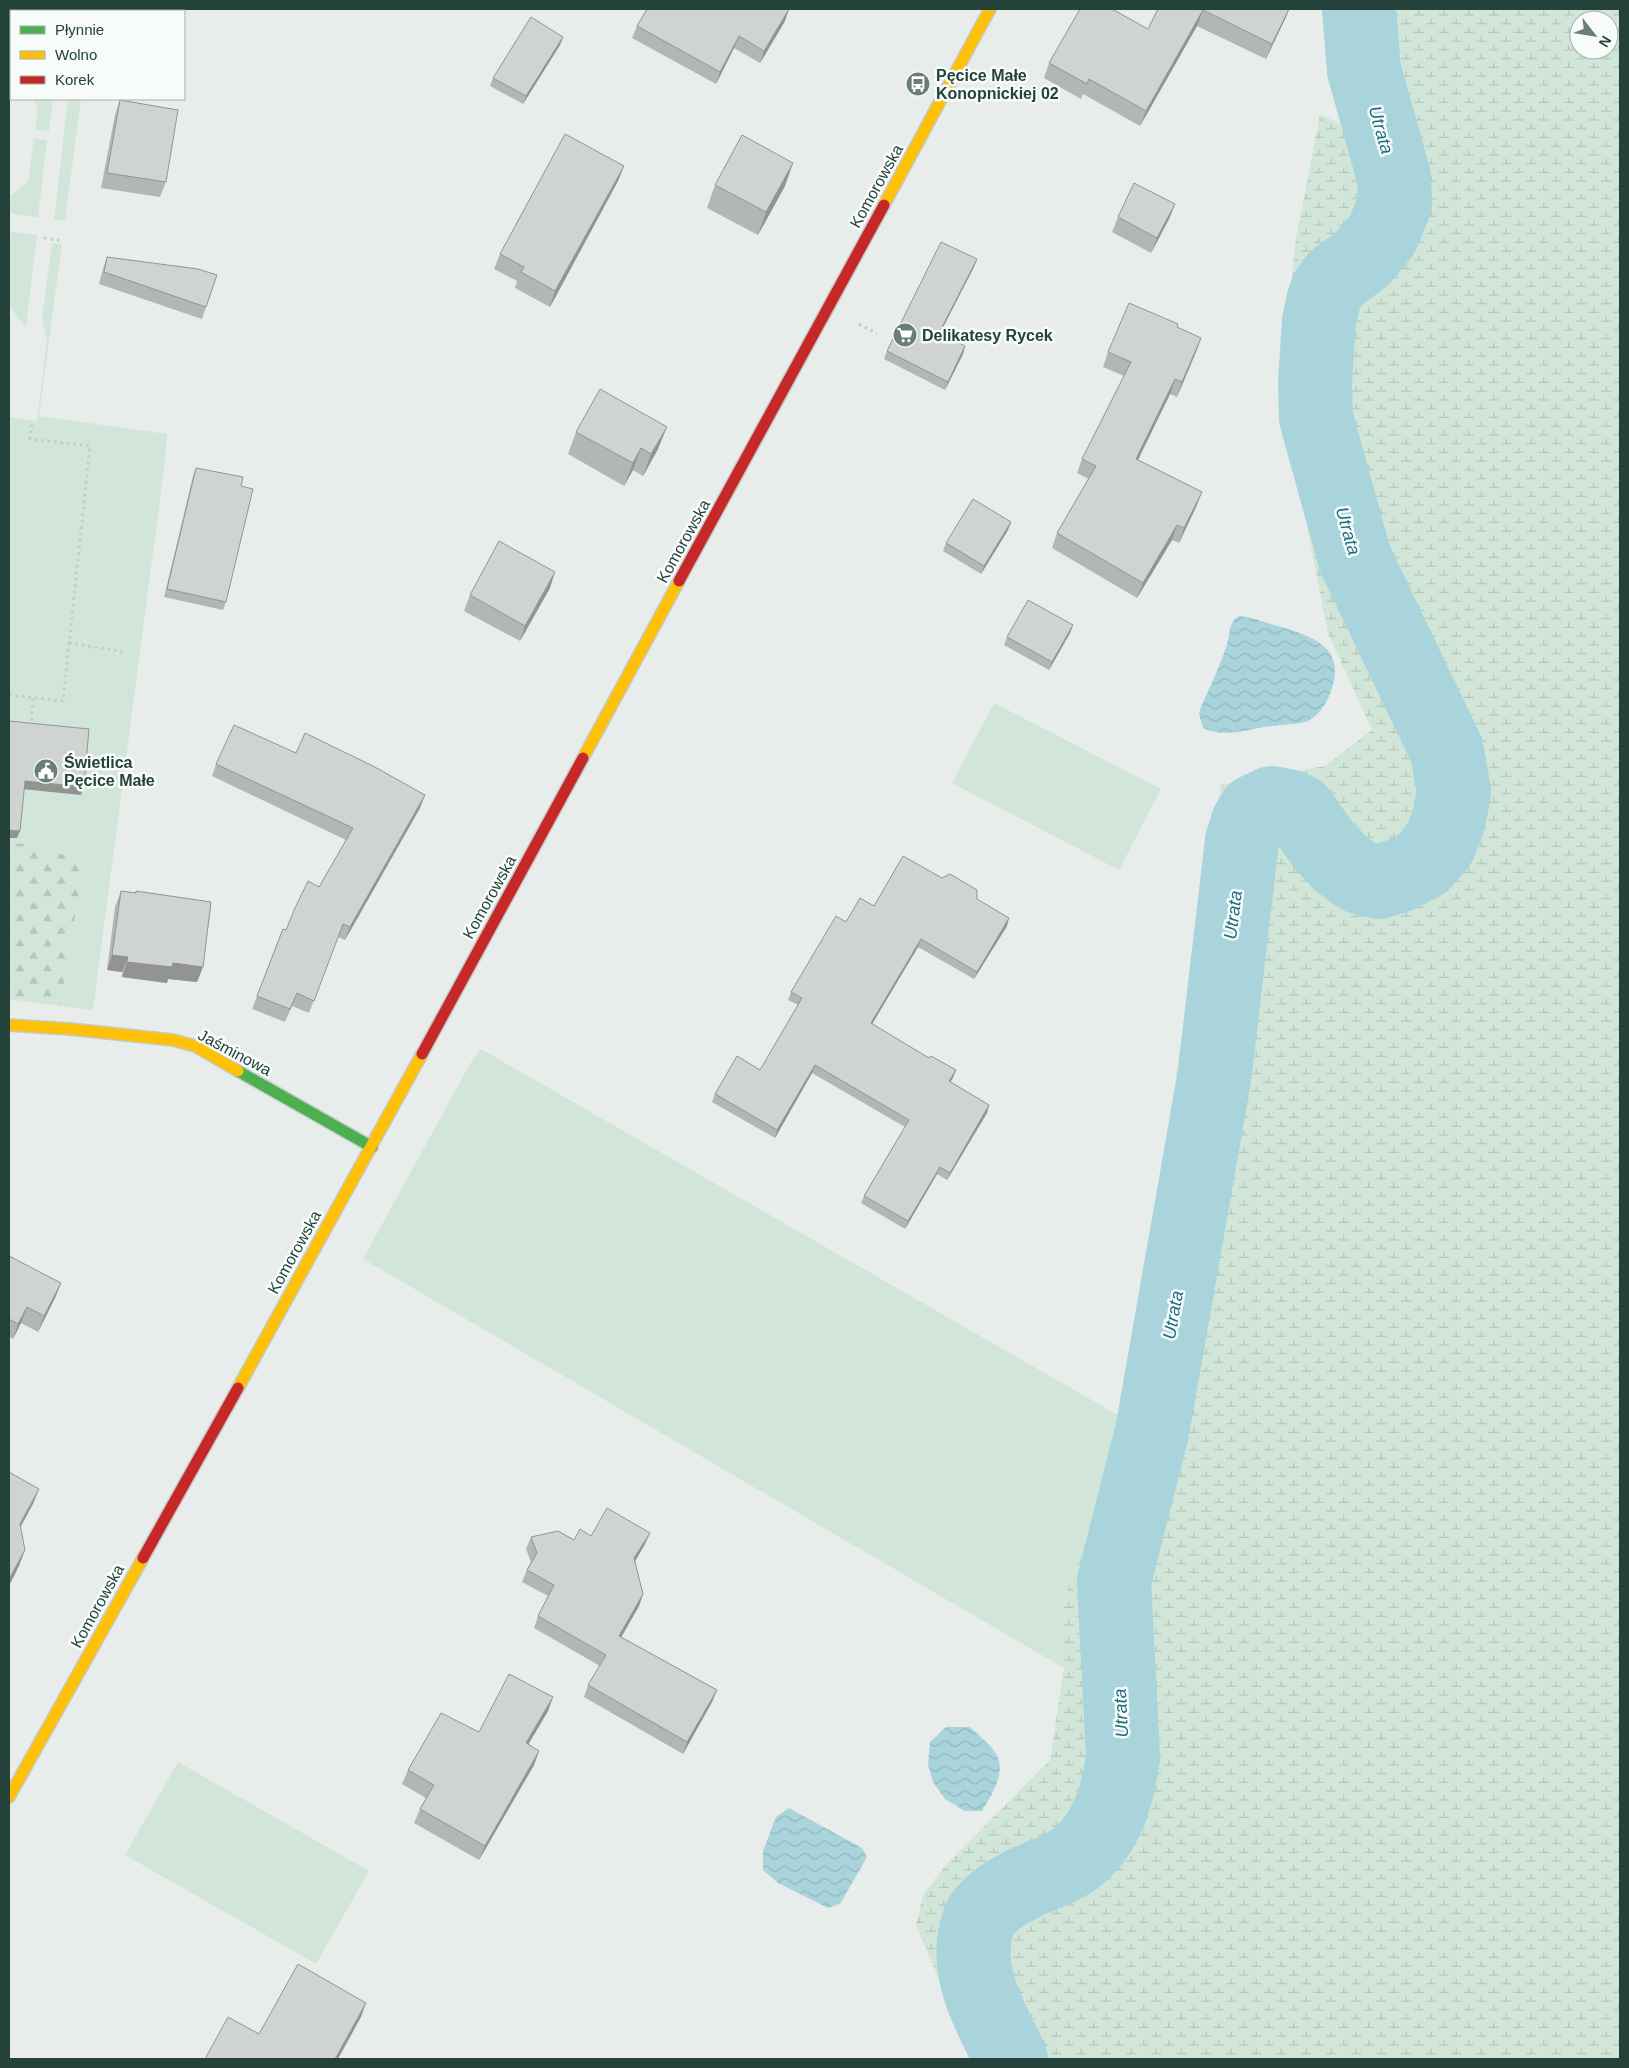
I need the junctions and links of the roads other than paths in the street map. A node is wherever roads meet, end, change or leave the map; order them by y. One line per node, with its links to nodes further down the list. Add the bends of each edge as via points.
1 (990, 9): 3 (street, Komorowska)
2 (9, 1025): 3 (street, Jaśminowa, via 173,1040 195,1046)
3 (372, 1147): 4 (street, Komorowska)
4 (9, 1797)

